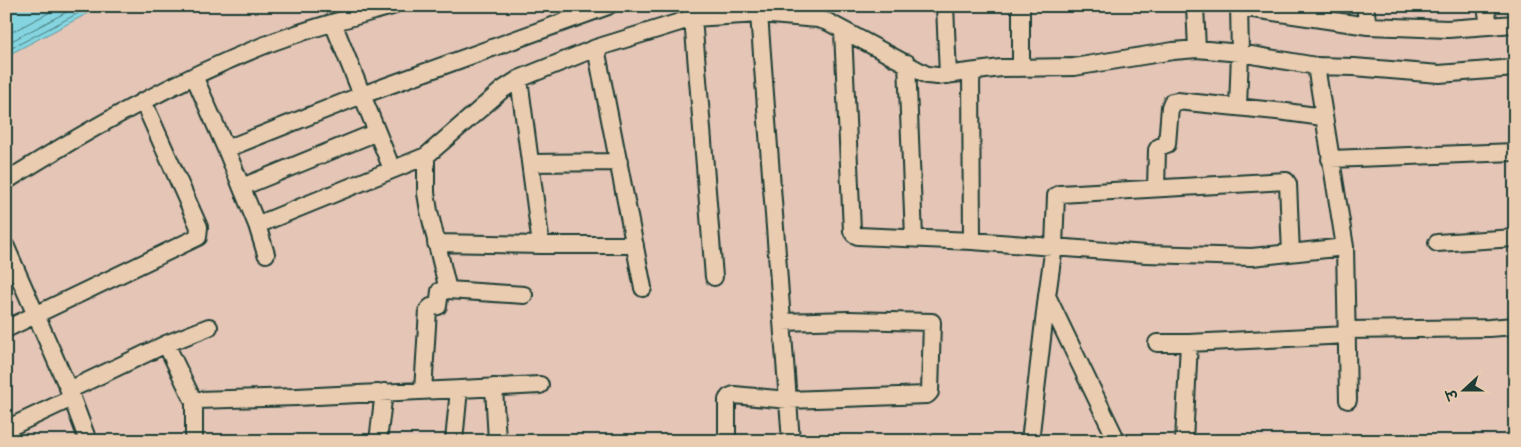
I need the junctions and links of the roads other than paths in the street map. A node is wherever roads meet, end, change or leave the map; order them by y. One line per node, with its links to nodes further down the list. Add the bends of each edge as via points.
1 (392, 6): 12 (street)
2 (608, 6): 28 (street)
3 (945, 6): 25 (street)
4 (1021, 6): 22 (street)
5 (1195, 6): 18 (street)
6 (1365, 6): 14 (street)
7 (1486, 6): 15 (street)
8 (1239, 7): 14 (street); 19 (street)
9 (776, 11): 11 (street); 16 (street, via 818,19)
10 (691, 12): 11 (street); 17 (street); 56 (street)
11 (760, 14): 62 (street)
12 (333, 23): 26 (street, via 266,45); 28 (street)
13 (1515, 24): 15 (street)
14 (1368, 26): 15 (street, via 1448,29)
15 (1489, 26)
16 (843, 30): 20 (street); 44 (street, via 852,231 858,236)
17 (596, 48): 27 (street); 37 (street)
18 (1197, 49): 19 (street); 22 (street, via 1074,66)
19 (1240, 53): 21 (street); 30 (street)
20 (907, 63): 25 (street, via 927,75); 44 (street)
21 (1316, 66): 23 (street, via 1440,74); 31 (street)
22 (1021, 68): 24 (street)
23 (1515, 68)
24 (971, 72): 25 (street); 46 (street)
25 (948, 75)
26 (194, 76): 29 (street); 33 (street)
27 (519, 79): 35 (street, via 486,102); 38 (street)
28 (362, 95): 32 (street); 33 (street)
29 (143, 101): 40 (street); 61 (street, via 199,227 198,237)
30 (1238, 107): 31 (street); 42 (street, via 1170,103 1167,144 1157,150)
31 (1323, 117): 36 (street)
32 (377, 132): 39 (street); 41 (street)
33 (226, 149): 41 (street)
34 (1515, 152): 36 (street)
35 (426, 156): 39 (street); 47 (street, via 426,193)
36 (1330, 159): 53 (street)
37 (619, 162): 38 (street); 50 (street)
38 (530, 163): 49 (street)
39 (392, 169): 43 (street)
40 (6, 181)
41 (242, 187): 43 (street)
42 (1156, 188): 51 (street, via 1056,196); 54 (street, via 1286,181)
43 (257, 225): 55 (street)
44 (914, 238): 46 (street)
45 (1515, 238): 48 (street)
46 (972, 241): 51 (street)
47 (436, 243): 49 (street); 58 (street)
48 (1437, 243)
49 (541, 244): 50 (street)
50 (635, 245): 57 (street)
51 (1054, 246): 54 (street, via 1146,254 1252,257); 60 (street)
52 (6, 247): 61 (street)
53 (1345, 247): 54 (street); 66 (street)
54 (1291, 253)
55 (266, 254)
56 (714, 277)
57 (643, 288)
58 (448, 290): 59 (street); 73 (street, via 440,291 438,306 428,310)
59 (524, 295)
60 (1047, 296): 87 (street); 88 (street)
61 (36, 313): 65 (street); 75 (street)
62 (782, 322): 76 (street); 76 (street, via 848,320 933,324 929,394)
63 (1515, 326): 66 (street)
64 (209, 327): 69 (street)
65 (6, 329)
66 (1347, 333): 68 (street); 77 (street)
67 (1157, 343): 68 (street)
68 (1188, 343): 89 (street)
69 (166, 344): 75 (street); 78 (street)
70 (540, 385): 71 (street)
71 (494, 387): 72 (street); 84 (street)
72 (459, 389): 73 (street); 83 (street)
73 (423, 391): 74 (street)
74 (384, 392): 78 (street); 82 (street)
75 (71, 394): 79 (street); 80 (street)
76 (788, 400): 85 (street, via 729,397); 86 (street)
77 (1348, 400)
78 (194, 402): 81 (street)
79 (6, 429)
80 (88, 441)
81 (194, 441)
82 (378, 441)
83 (454, 441)
84 (497, 441)
85 (727, 441)
86 (791, 441)
87 (1030, 441)
88 (1118, 441)
89 (1184, 441)

